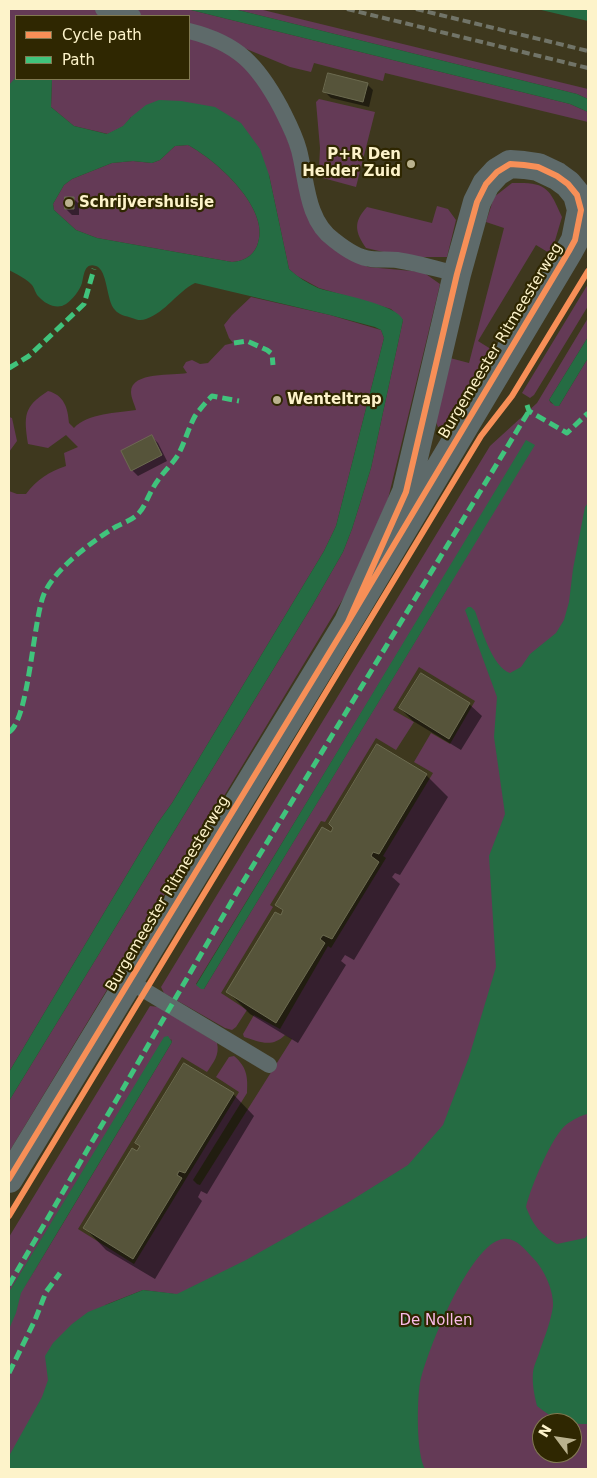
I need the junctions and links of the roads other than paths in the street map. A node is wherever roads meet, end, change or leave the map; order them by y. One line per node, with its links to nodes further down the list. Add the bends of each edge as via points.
1 (103, 9): 2 (lane)
2 (129, 15)
3 (190, 30): 4 (lane, via 227,45 244,56 269,85 299,148 315,218 332,239 368,259 397,260)
4 (457, 274): 5 (street, Burgemeester Ritmeesterweg, via 406,492); 5 (street, Burgemeester Ritmeesterweg, via 477,202 497,172 510,164 538,167 557,176 577,195 581,210 569,252)
5 (348, 622): 6 (street, Burgemeester Ritmeesterweg)
6 (129, 981): 7 (lane); 8 (street, Burgemeester Ritmeesterweg)
7 (269, 1065)
8 (9, 1179)

